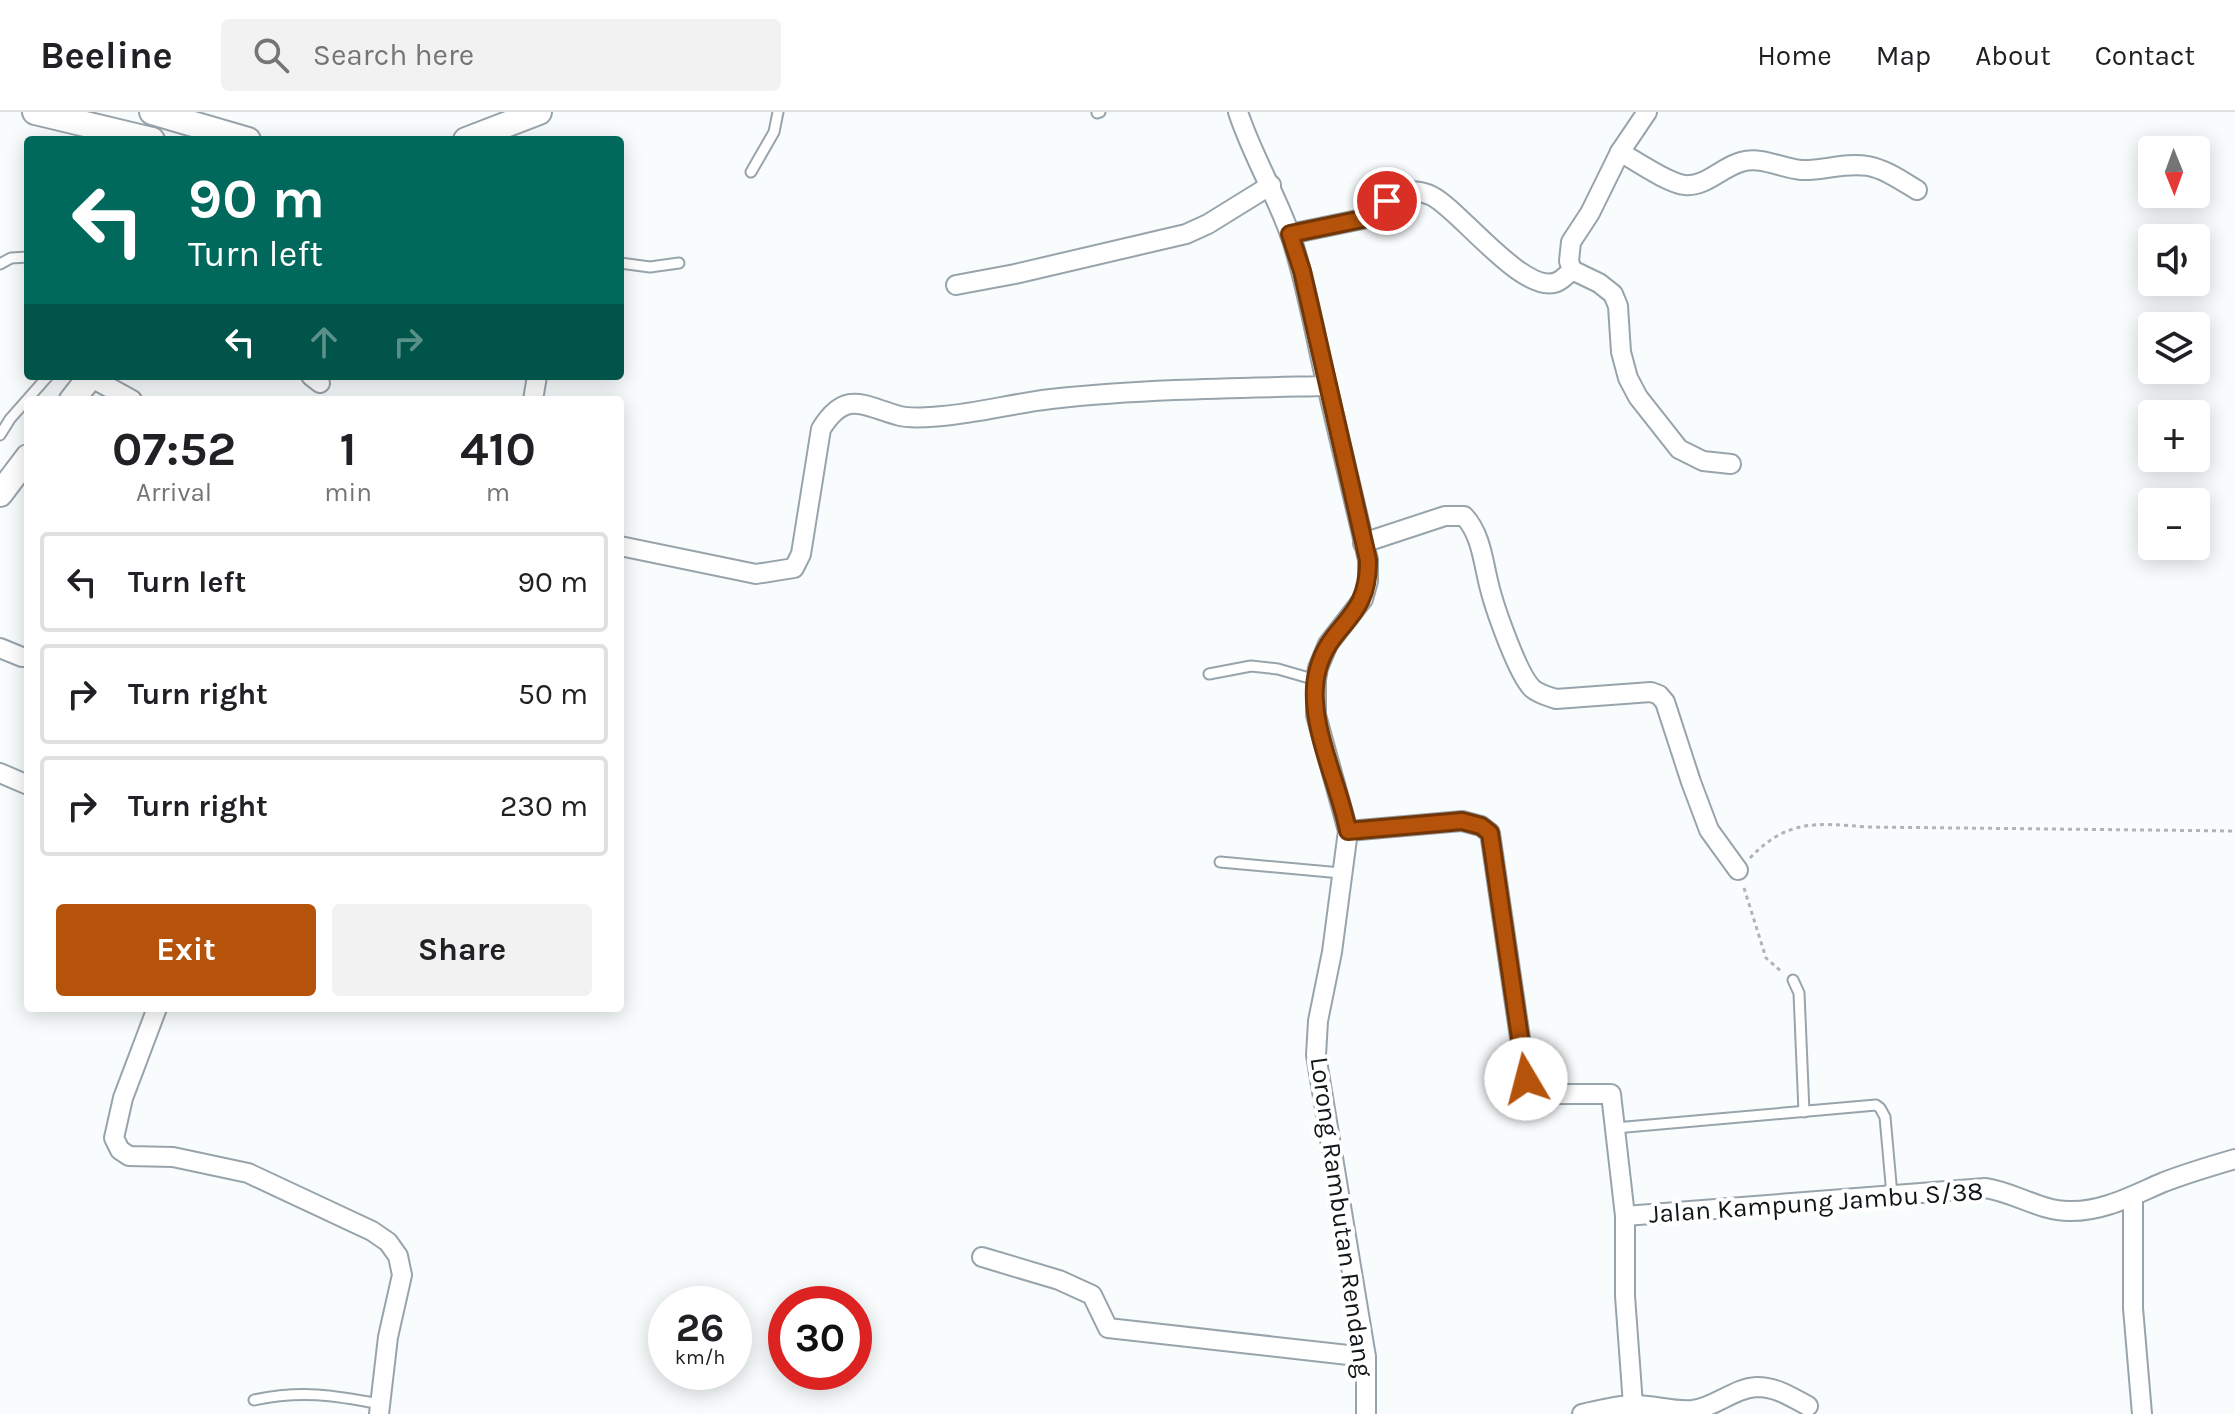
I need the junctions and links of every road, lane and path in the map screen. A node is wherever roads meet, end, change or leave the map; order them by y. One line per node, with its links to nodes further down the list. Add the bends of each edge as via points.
1 (35, 112): 7 (main road)
2 (152, 112): 8 (main road)
3 (539, 112): 9 (main road)
4 (778, 112): 11 (lane, via 774,132)
5 (1238, 112): 12 (street)
6 (1647, 112): 10 (street)
7 (135, 136)
8 (236, 136)
9 (476, 136)
10 (1620, 152): 13 (street, via 1681,185 1699,184 1740,162 1760,160 1797,169 1869,166); 19 (street, via 1571,242)
11 (751, 172)
12 (1271, 185): 14 (street); 20 (street, via 1186,234)
13 (1917, 190)
14 (1290, 234): 19 (street, via 1377,216 1395,191 1418,190 1434,197 1531,279 1558,282); 23 (street)
15 (24, 257): 17 (lane)
16 (679, 263): 18 (lane)
17 (0, 264)
18 (624, 264)
19 (1572, 270): 29 (street, via 1613,294 1628,378 1679,449 1703,461)
20 (956, 285)
21 (44, 380): 24 (lane)
22 (97, 380): 25 (street)
23 (1327, 386): 31 (street); 32 (street, via 1063,398 944,416 903,417 858,402 843,404 821,429 801,554 794,568 756,574)
24 (30, 396)
25 (125, 396)
26 (24, 403): 27 (lane)
27 (0, 435)
28 (24, 462): 30 (main road)
29 (1731, 464)
30 (0, 494)
31 (1363, 543): 36 (street, via 1368,581 1363,599 1328,644); 42 (street, via 1445,516 1464,516 1475,527 1492,598 1530,687 1556,699 1659,695 1709,830)
32 (624, 547)
33 (0, 648): 34 (street)
34 (24, 657)
35 (1209, 674): 36 (lane, via 1251,666)
36 (1316, 680): 39 (street, via 1316,715)
37 (0, 773): 38 (street)
38 (24, 783)
39 (1348, 831): 43 (street, Lorong Rambutan Rendang); 47 (street, via 1462,821 1490,833 1526,1079 1541,1094 1611,1094)
40 (2235, 831): 42 (path, via 1824,824 1789,829 1767,840)
41 (1220, 862): 43 (lane)
42 (1738, 870): 44 (path, via 1766,958)
43 (1341, 873): 53 (street, Lorong Rambutan Rendang, via 1316,1055)
44 (1793, 980): 46 (lane, via 1799,993)
45 (155, 1012): 57 (street, via 123,1098 114,1138 120,1150 129,1156 173,1157 248,1173 388,1242 402,1275)
46 (1804, 1112): 47 (lane); 49 (lane, via 1880,1108)
47 (1615, 1128): 51 (street)
48 (2235, 1159): 50 (street, Jalan Kampung Jambu S/38)
49 (1892, 1195): 50 (street, Jalan Kampung Jambu S/38, via 1985,1188 2067,1212); 51 (street, Jalan Kampung Jambu S/38)
50 (2133, 1198): 61 (street, via 2133,1308)
51 (1625, 1216): 55 (street)
52 (982, 1257): 53 (street, via 1092,1295 1108,1328)
53 (1366, 1357): 59 (street, Lorong Rambutan Rendang)
54 (254, 1400): 57 (lane, via 287,1393 335,1395)
55 (1633, 1405): 58 (street); 60 (street)
56 (1808, 1406): 58 (street, via 1778,1389 1754,1387 1711,1406)
57 (379, 1409)
58 (1656, 1411)
59 (1366, 1414)
60 (1582, 1414)
61 (2142, 1414)

